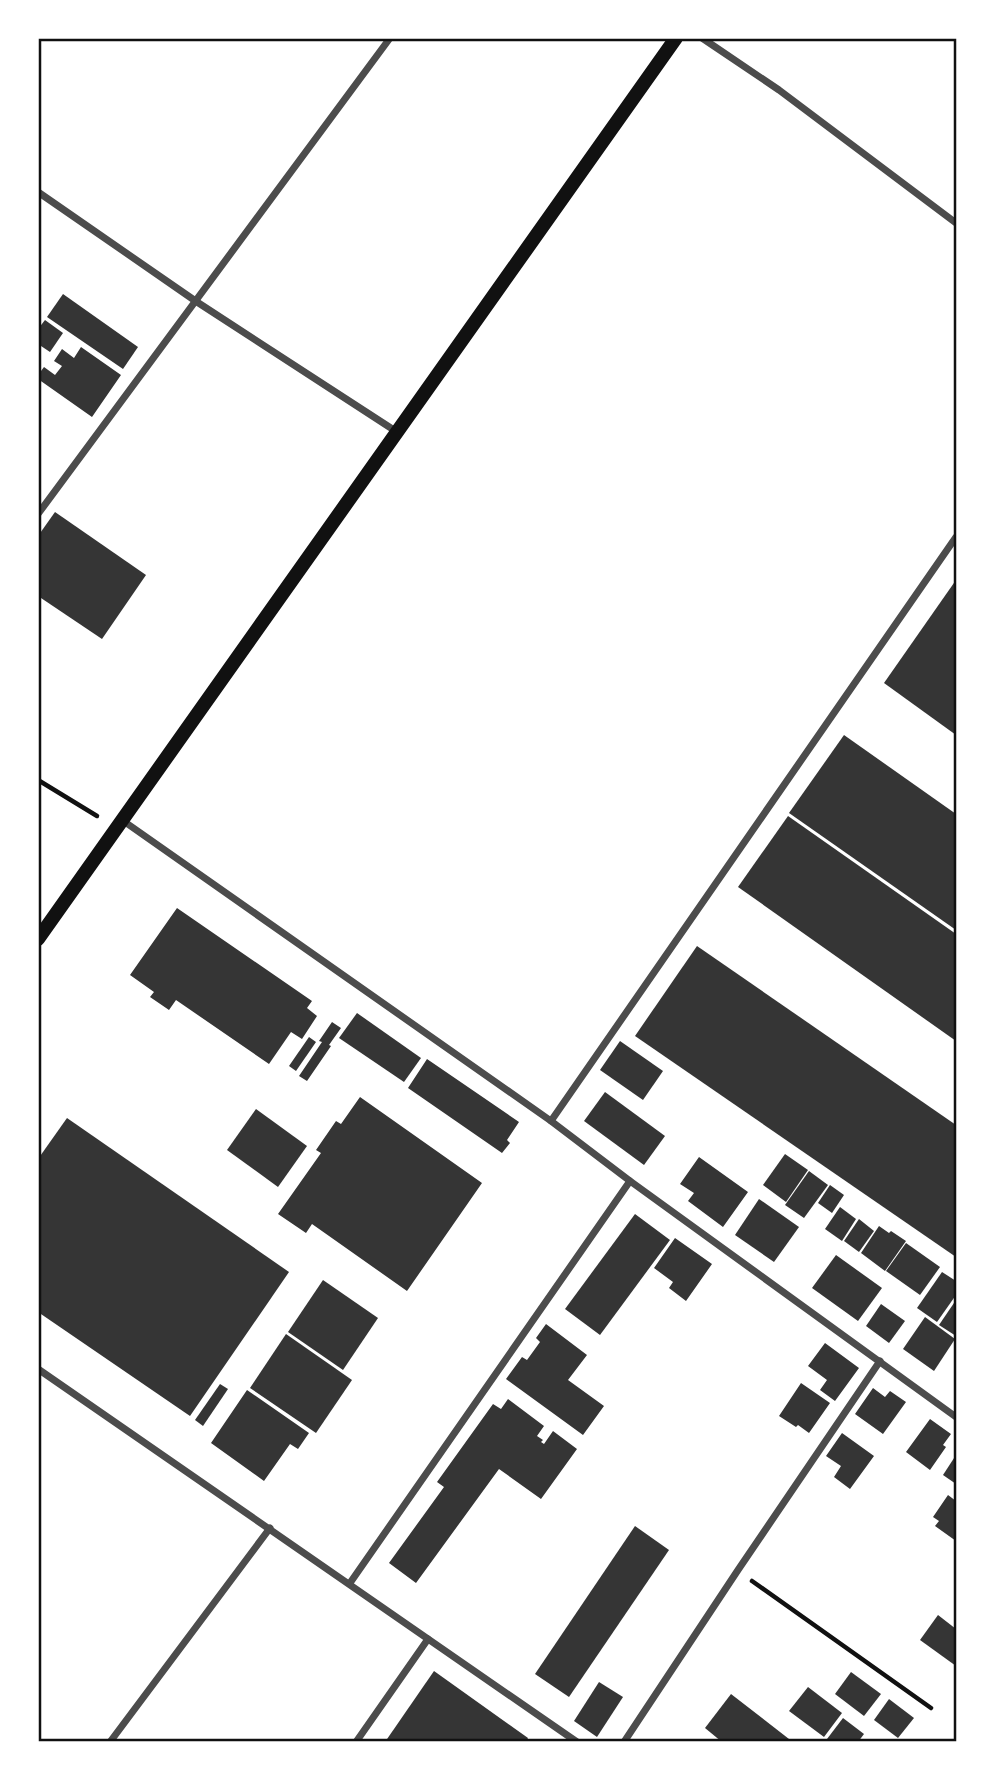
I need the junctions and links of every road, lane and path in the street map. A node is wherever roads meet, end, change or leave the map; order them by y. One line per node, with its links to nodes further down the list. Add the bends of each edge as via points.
1 (390, 38): 6 (street)
2 (676, 38): 7 (main road)
3 (702, 38): 5 (street)
4 (38, 192): 6 (street)
5 (957, 223)
6 (197, 302): 7 (street); 8 (street)
7 (397, 432): 11 (main road)
8 (38, 514)
9 (957, 537): 14 (street)
10 (38, 780): 12 (path, via 100,818)
11 (122, 820): 13 (main road); 14 (street)
12 (95, 825)
13 (38, 939)
14 (551, 1121): 15 (street)
15 (630, 1181): 16 (street); 21 (street)
16 (880, 1362): 18 (street); 20 (street)
17 (38, 1369): 19 (street)
18 (957, 1417)
19 (270, 1528): 21 (street); 24 (street)
20 (738, 1570): 23 (path); 27 (street)
21 (350, 1583): 22 (street)
22 (428, 1640): 25 (street); 26 (street)
23 (930, 1709)
24 (110, 1741)
25 (356, 1741)
26 (577, 1741)
27 (624, 1741)

